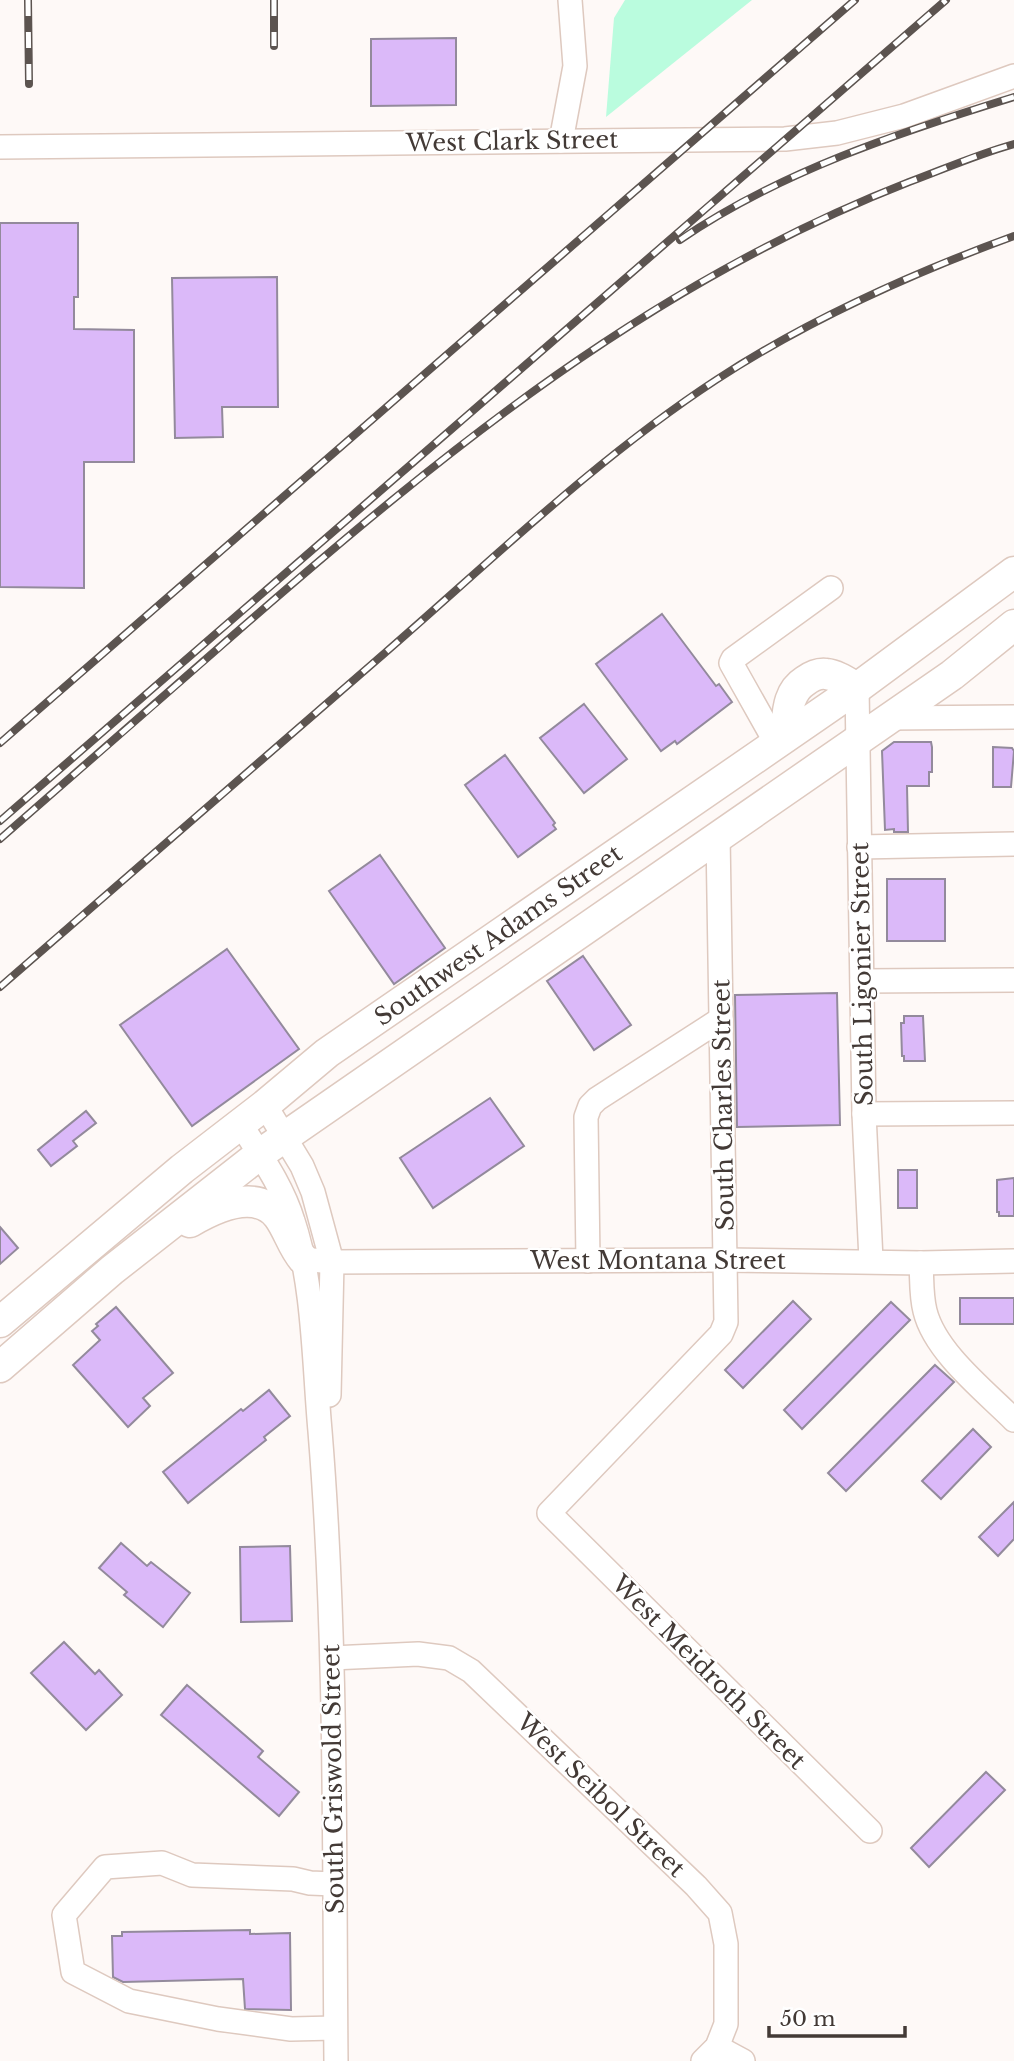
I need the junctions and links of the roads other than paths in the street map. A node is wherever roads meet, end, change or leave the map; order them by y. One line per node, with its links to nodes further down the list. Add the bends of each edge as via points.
1 (570, 0): 3 (street, via 575,66)
2 (1014, 76): 3 (street, West Clark Street, via 904,116 836,133 785,139)
3 (561, 141): 4 (street, West Clark Street)
4 (0, 146)
5 (1014, 572): 9 (main road, Southwest Adams Street)
6 (831, 588): 13 (street, via 731,663)
7 (1014, 625): 8 (main road, Southwest Adams Street)
8 (952, 676): 11 (main road, Southwest Adams Street); 12 (street, via 951,705)
9 (857, 715): 11 (main road, Southwest Adams Street); 13 (main road, Southwest Adams Street, via 816,716); 13 (main road, via 833,676 813,676 798,685); 14 (main road, Southwest Adams Street); 16 (street, South Ligonier Street)
10 (1014, 717): 12 (street)
11 (888, 718): 12 (street)
12 (965, 718)
13 (781, 740): 20 (main road, Southwest Adams Street, via 327,1053)
14 (718, 836): 19 (street, South Charles Street); 24 (main road, Southwest Adams Street)
15 (1014, 844): 16 (street)
16 (859, 847): 18 (street, South Ligonier Street)
17 (1014, 980): 18 (street)
18 (862, 981): 22 (street, South Ligonier Street)
19 (721, 1019): 27 (street, South Charles Street); 29 (street, via 590,1106 586,1116)
20 (265, 1105): 23 (main road, Southwest Adams Street); 24 (street, South Griswold Street)
21 (1014, 1113): 22 (street)
22 (864, 1114): 28 (street, South Ligonier Street)
23 (240, 1124): 25 (street, South Griswold Street); 34 (main road, Southwest Adams Street)
24 (284, 1138): 25 (main road, Southwest Adams Street); 31 (street, South Griswold Street, via 313,1192)
25 (260, 1154): 26 (street, South Griswold Street, via 287,1204); 33 (main road, Southwest Adams Street)
26 (303, 1259): 31 (street, West Montana Street); 33 (main road, via 276,1213 261,1204 244,1202 196,1219); 37 (street, South Griswold Street)
27 (726, 1260): 28 (street, West Montana Street); 29 (street, West Montana Street); 38 (street, South Charles Street, via 726,1322 721,1334)
28 (871, 1260): 32 (street, West Montana Street)
29 (589, 1261): 31 (street, West Montana Street)
30 (1014, 1261): 32 (street, West Montana Street)
31 (332, 1262): 37 (street, South Griswold Street)
32 (921, 1263): 36 (street, via 925,1312 932,1329 961,1367)
33 (113, 1270): 35 (main road, Southwest Adams Street)
34 (0, 1322)
35 (0, 1367)
36 (1014, 1420)
37 (325, 1496): 39 (street, South Griswold Street)
38 (549, 1513): 40 (street, West Meidroth Street)
39 (332, 1658): 41 (street, South Griswold Street); 43 (street, West Seibol Street, via 418,1654 449,1658 471,1671 696,1886 720,1913 726,1944 726,2024)
40 (870, 1831)
41 (334, 1884): 42 (street, South Griswold Street); 42 (street, via 192,1875 162,1863 105,1867 64,1915 73,1972 129,2001 279,2027)
42 (335, 2028): 44 (street, South Griswold Street)
43 (710, 2054): 45 (street)
44 (336, 2061)
45 (743, 2061)

